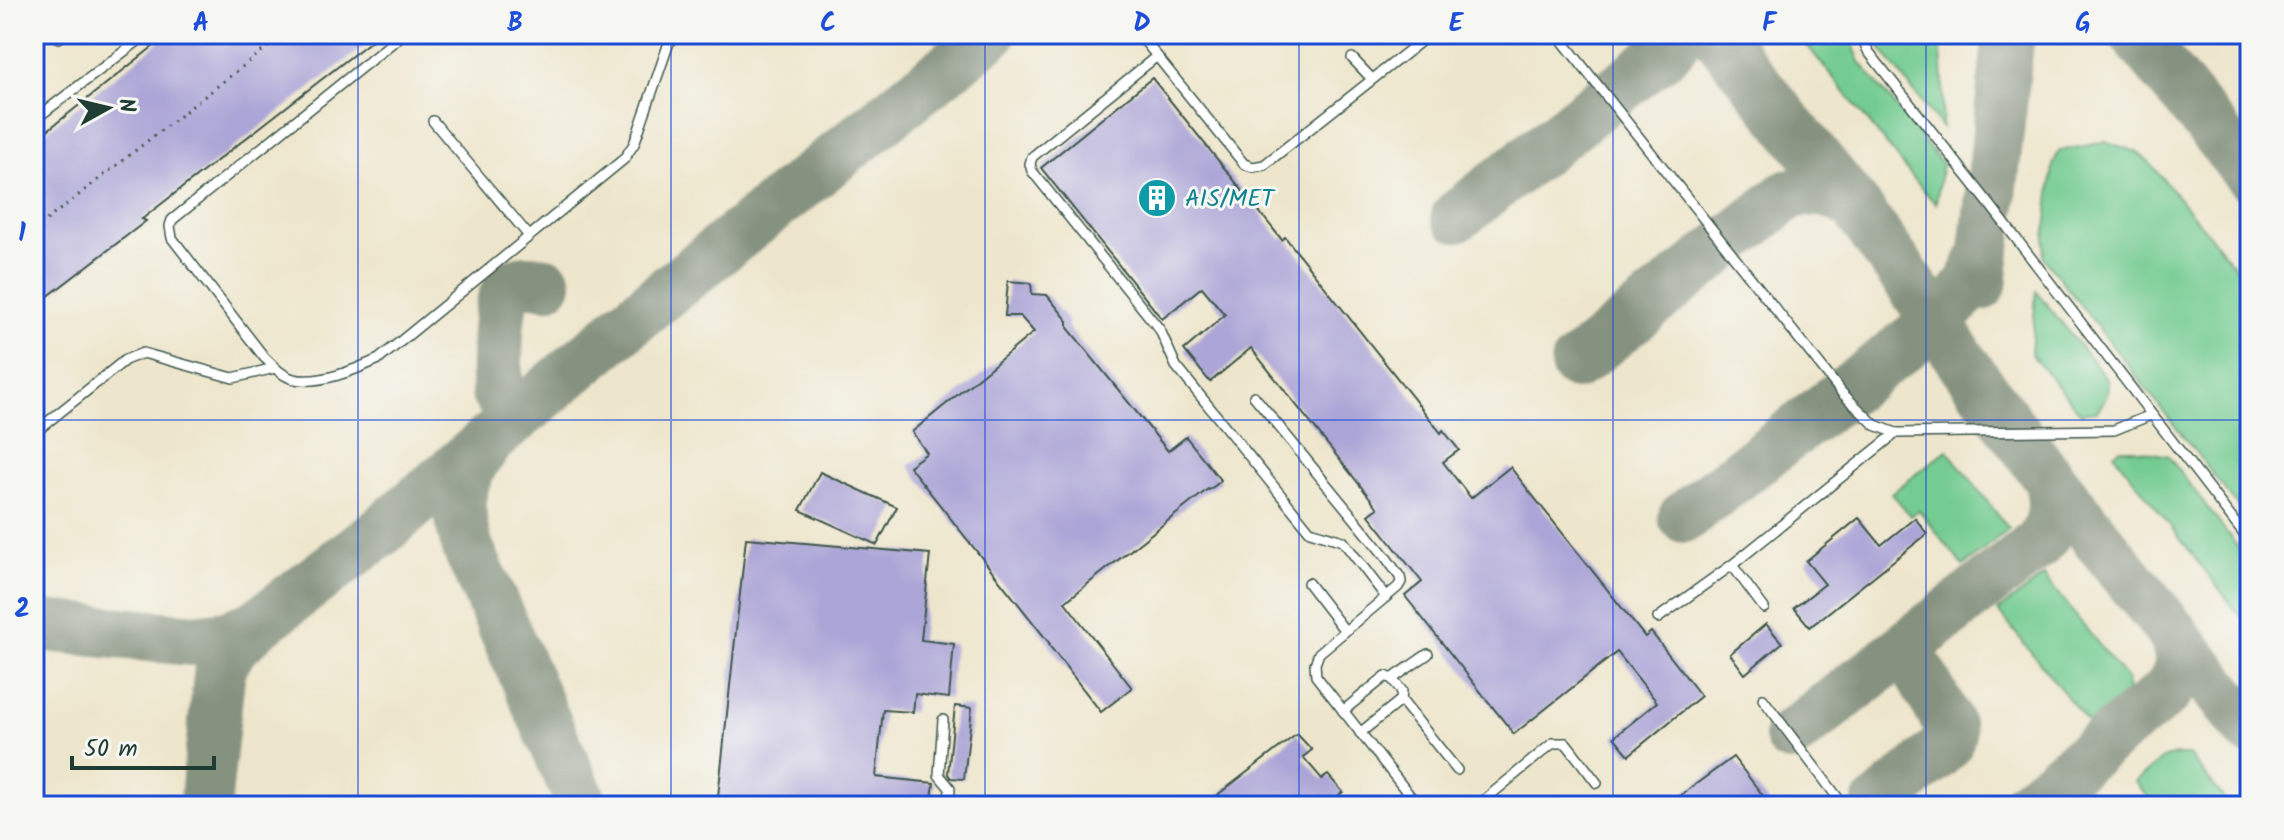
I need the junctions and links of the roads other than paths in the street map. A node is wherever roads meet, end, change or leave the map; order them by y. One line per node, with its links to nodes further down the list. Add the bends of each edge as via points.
1 (147, 34): 11 (lane)
2 (403, 34): 14 (lane, via 172,220 172,238)
3 (1139, 34): 8 (lane)
4 (1430, 34): 10 (lane)
5 (1557, 34): 18 (lane, via 1842,393 1875,425)
6 (1861, 34): 16 (lane, via 1868,51)
7 (668, 35): 13 (lane, via 637,135 624,159)
8 (1157, 56): 10 (lane, via 1244,164 1253,167 1264,165); 22 (lane, via 1032,157 1032,171 1160,330 1176,366 1310,531 1343,541)
9 (1352, 58): 10 (lane)
10 (1372, 79)
11 (34, 120)
12 (433, 121): 13 (lane)
13 (529, 236): 14 (lane, via 379,359 351,372 310,380 293,379)
14 (275, 368): 17 (lane, via 233,378 143,353 125,360)
15 (1254, 396): 22 (lane, via 1400,577 1398,587)
16 (2151, 415): 18 (lane, via 2114,430); 19 (lane)
17 (34, 433)
18 (1896, 433): 20 (lane)
19 (2250, 542)
20 (1732, 565): 23 (lane); 24 (lane)
21 (1308, 583): 25 (lane)
22 (1386, 597): 25 (lane)
23 (1764, 608)
24 (1658, 618)
25 (1345, 631): 30 (lane, via 1319,653 1315,664 1316,676)
26 (1428, 654): 27 (lane)
27 (1392, 679): 29 (lane, via 1402,691); 30 (lane, via 1381,679)
28 (1763, 699): 38 (lane)
29 (1401, 700): 32 (lane); 33 (lane)
30 (1343, 711): 32 (lane)
31 (943, 720): 35 (lane, via 939,775 950,788)
32 (1360, 733): 36 (lane)
33 (1457, 770)
34 (1597, 783): 37 (lane, via 1560,741)
35 (949, 806)
36 (1418, 806)
37 (1477, 806)
38 (1844, 806)

